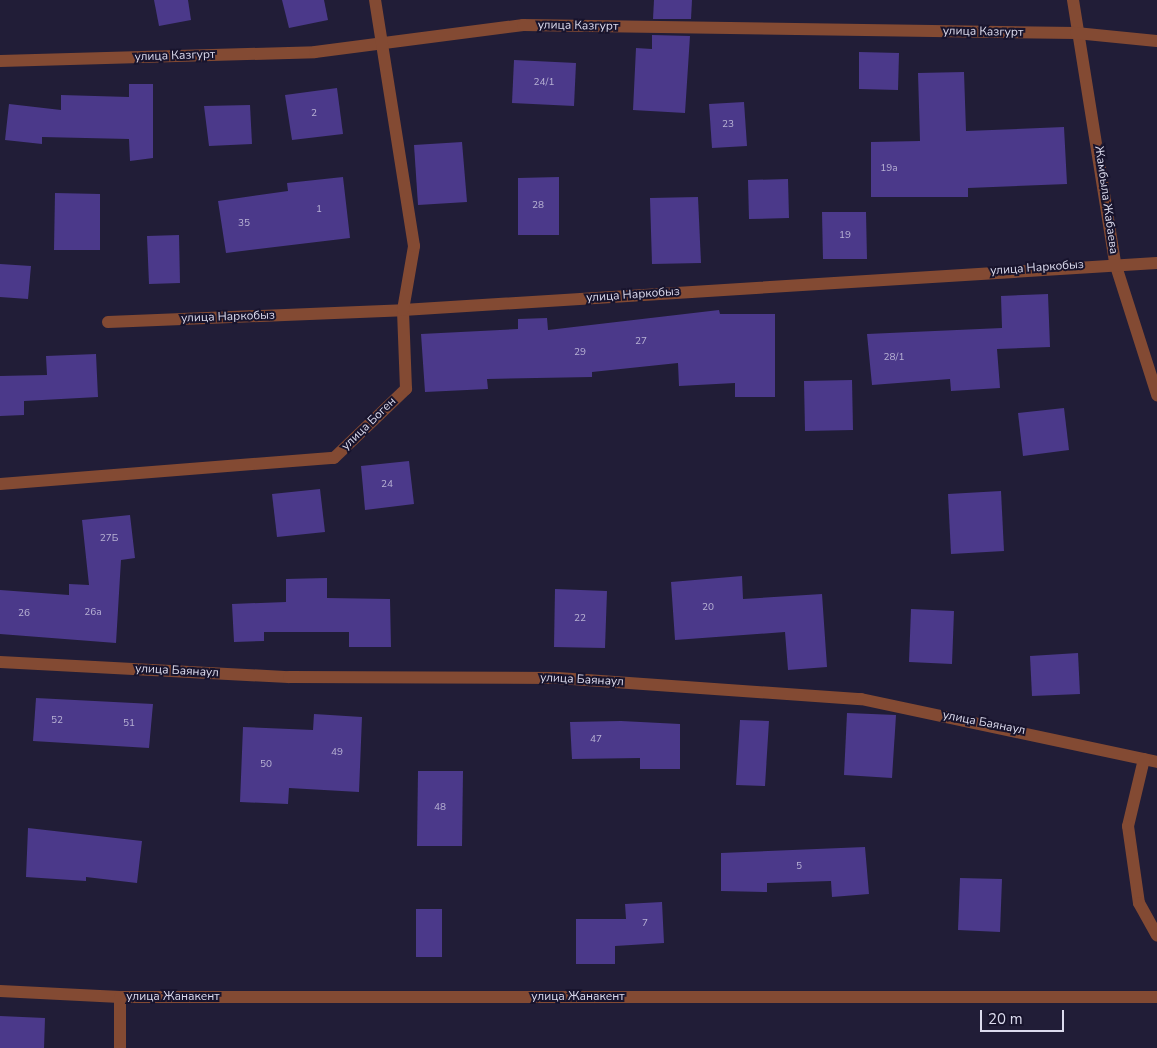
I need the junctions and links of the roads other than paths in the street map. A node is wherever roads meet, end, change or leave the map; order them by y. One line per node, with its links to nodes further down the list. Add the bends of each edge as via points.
1 (375, 0): 5 (street, улица Боген)
2 (1073, 0): 3 (street, Жамбыла Жабаева)
3 (1076, 33): 4 (street, улица Казгурт); 5 (street, улица Казгурт, via 522,25); 7 (street, Жамбыла Жабаева)
4 (1157, 41)
5 (384, 43): 6 (street, улица Казгурт, via 315,52); 9 (street, улица Боген, via 414,246)
6 (0, 61)
7 (1115, 263): 8 (street, улица Наркобыз); 9 (street, улица Наркобыз); 11 (street, Жамбыла Жабаева)
8 (1157, 263)
9 (403, 310): 10 (street, улица Наркобыз); 12 (street, улица Боген, via 406,389 334,458)
10 (108, 322)
11 (1157, 395)
12 (0, 484)
13 (0, 662): 14 (street, улица Баянаул, via 289,677 558,678 861,699)
14 (1144, 759): 15 (street, улица Баянаул); 16 (street, via 1128,826 1139,903)
15 (1157, 762)
16 (1157, 935)
17 (0, 991): 18 (street, улица Жанакент)
18 (120, 997): 19 (street, улица Жанакент); 20 (street)
19 (1157, 997)
20 (120, 1048)

